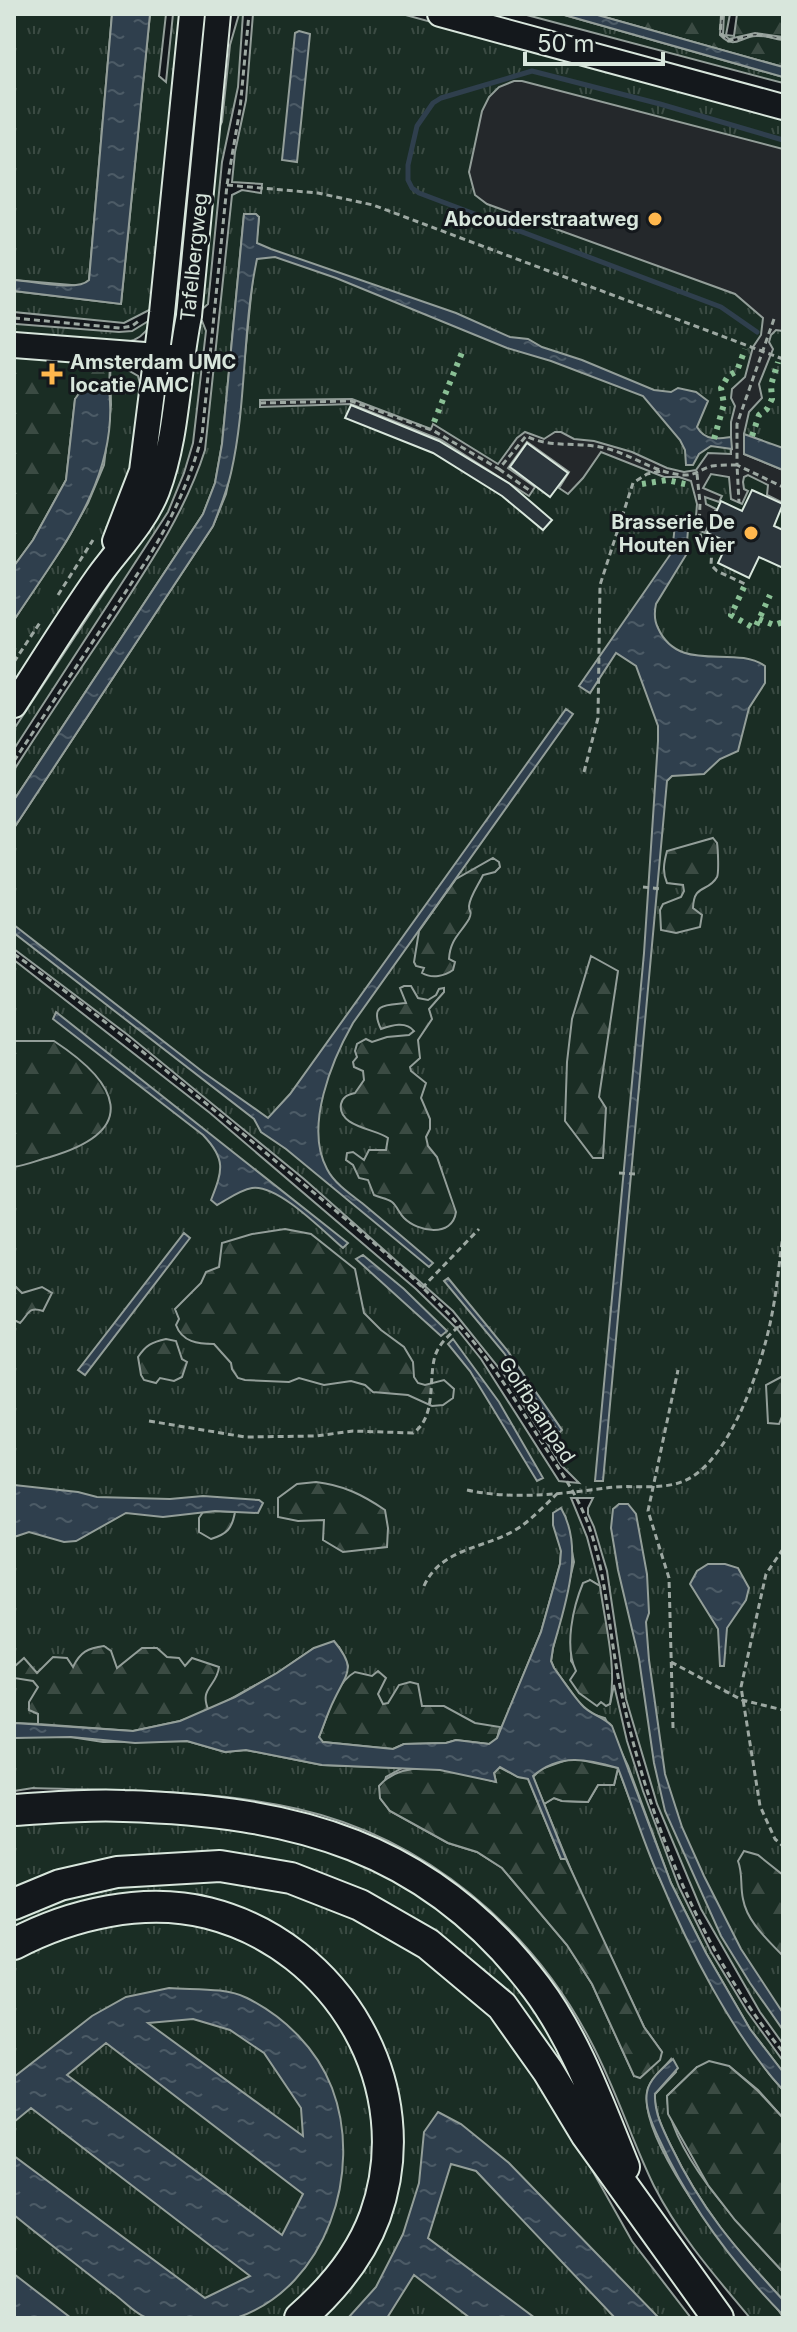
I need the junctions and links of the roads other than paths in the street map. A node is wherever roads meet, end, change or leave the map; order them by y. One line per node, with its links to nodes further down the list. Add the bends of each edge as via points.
1 (192, 14): 6 (street, Tafelbergweg)
2 (218, 14): 6 (street, Tafelbergweg, via 189,316)
3 (440, 14): 4 (street)
4 (783, 107)
5 (14, 345): 6 (street)
6 (157, 356): 7 (street, Tafelbergweg, via 142,471 126,516 99,576)
7 (14, 705)
8 (14, 1810): 11 (highway, via 122,1805 257,1818 359,1846 453,1900 536,1987 572,2045)
9 (14, 1904): 11 (highway, via 60,1885 117,1872 220,1866 291,1878 360,1905 428,1944 502,2006)
10 (14, 1944): 12 (highway, via 96,1913 163,1908 208,1913 295,1955 338,1995 363,2034 376,2072 387,2119 385,2171 375,2216 351,2264)
11 (648, 2224): 13 (highway)
12 (300, 2318)
13 (718, 2318)

